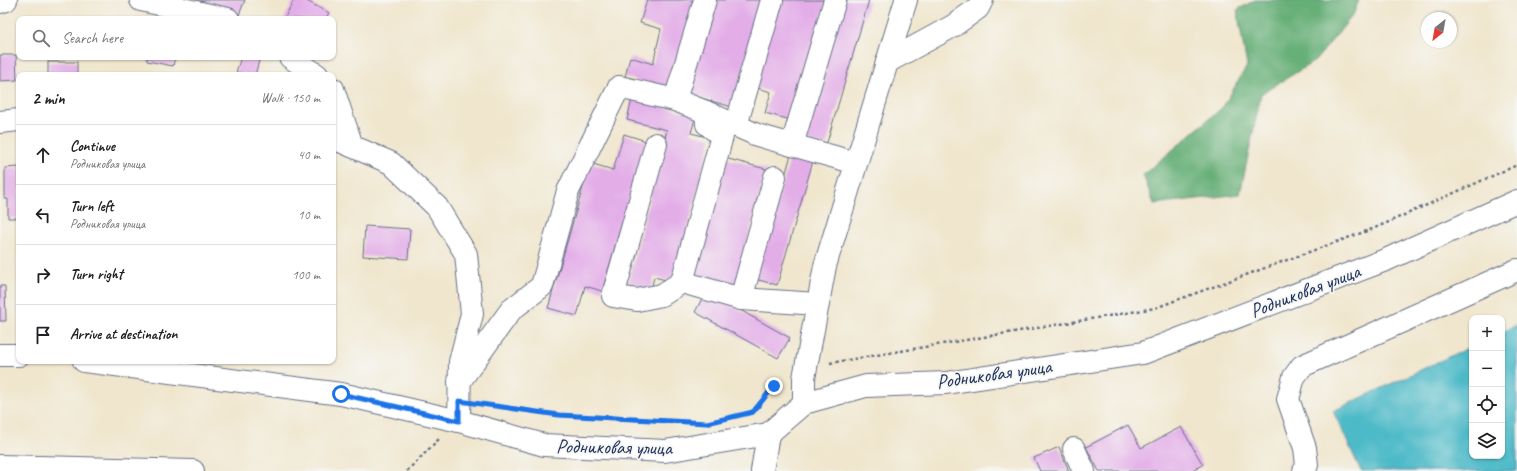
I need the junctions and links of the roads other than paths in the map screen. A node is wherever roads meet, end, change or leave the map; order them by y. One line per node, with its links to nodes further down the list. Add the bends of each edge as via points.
1 (6, 0): 8 (street)
2 (141, 0): 9 (street)
3 (705, 0): 13 (street)
4 (772, 0): 18 (street)
5 (835, 0): 21 (street)
6 (906, 0): 11 (street)
7 (982, 0): 11 (street, via 978,8 953,26)
8 (0, 2)
9 (214, 16)
10 (294, 60): 12 (street)
11 (887, 62): 22 (street)
12 (312, 72)
13 (675, 100): 15 (street); 32 (street, via 619,87 568,191 542,286 511,310)
14 (336, 105): 19 (street)
15 (706, 112): 18 (street); 26 (street, via 707,124 722,136)
16 (16, 120): 17 (street)
17 (0, 122)
18 (736, 126): 21 (street)
19 (343, 142): 32 (street, via 391,163 437,207 466,254 472,314 460,362)
20 (656, 144): 26 (street, via 613,296 637,300 662,295)
21 (792, 145): 22 (street)
22 (856, 163): 28 (street, via 825,266)
23 (775, 177): 27 (street)
24 (1517, 201): 33 (street, Родниковая улица, via 1388,259 1143,353 946,383 866,386)
25 (1517, 270): 40 (street, via 1302,366 1294,377 1288,399 1305,448 1307,465)
26 (682, 282): 27 (street)
27 (741, 299): 28 (street)
28 (818, 304): 33 (street, via 804,378)
29 (0, 355): 30 (street)
30 (16, 355)
31 (107, 364): 32 (street, Родниковая улица, via 341,394)
32 (459, 401): 34 (street, Родниковая улица, via 544,445 665,451)
33 (804, 403): 34 (street, Родниковая улица)
34 (768, 434): 38 (street)
35 (1074, 449): 39 (street)
36 (0, 466): 37 (street)
37 (193, 471)
38 (762, 471)
39 (1084, 471)
40 (1304, 471)

